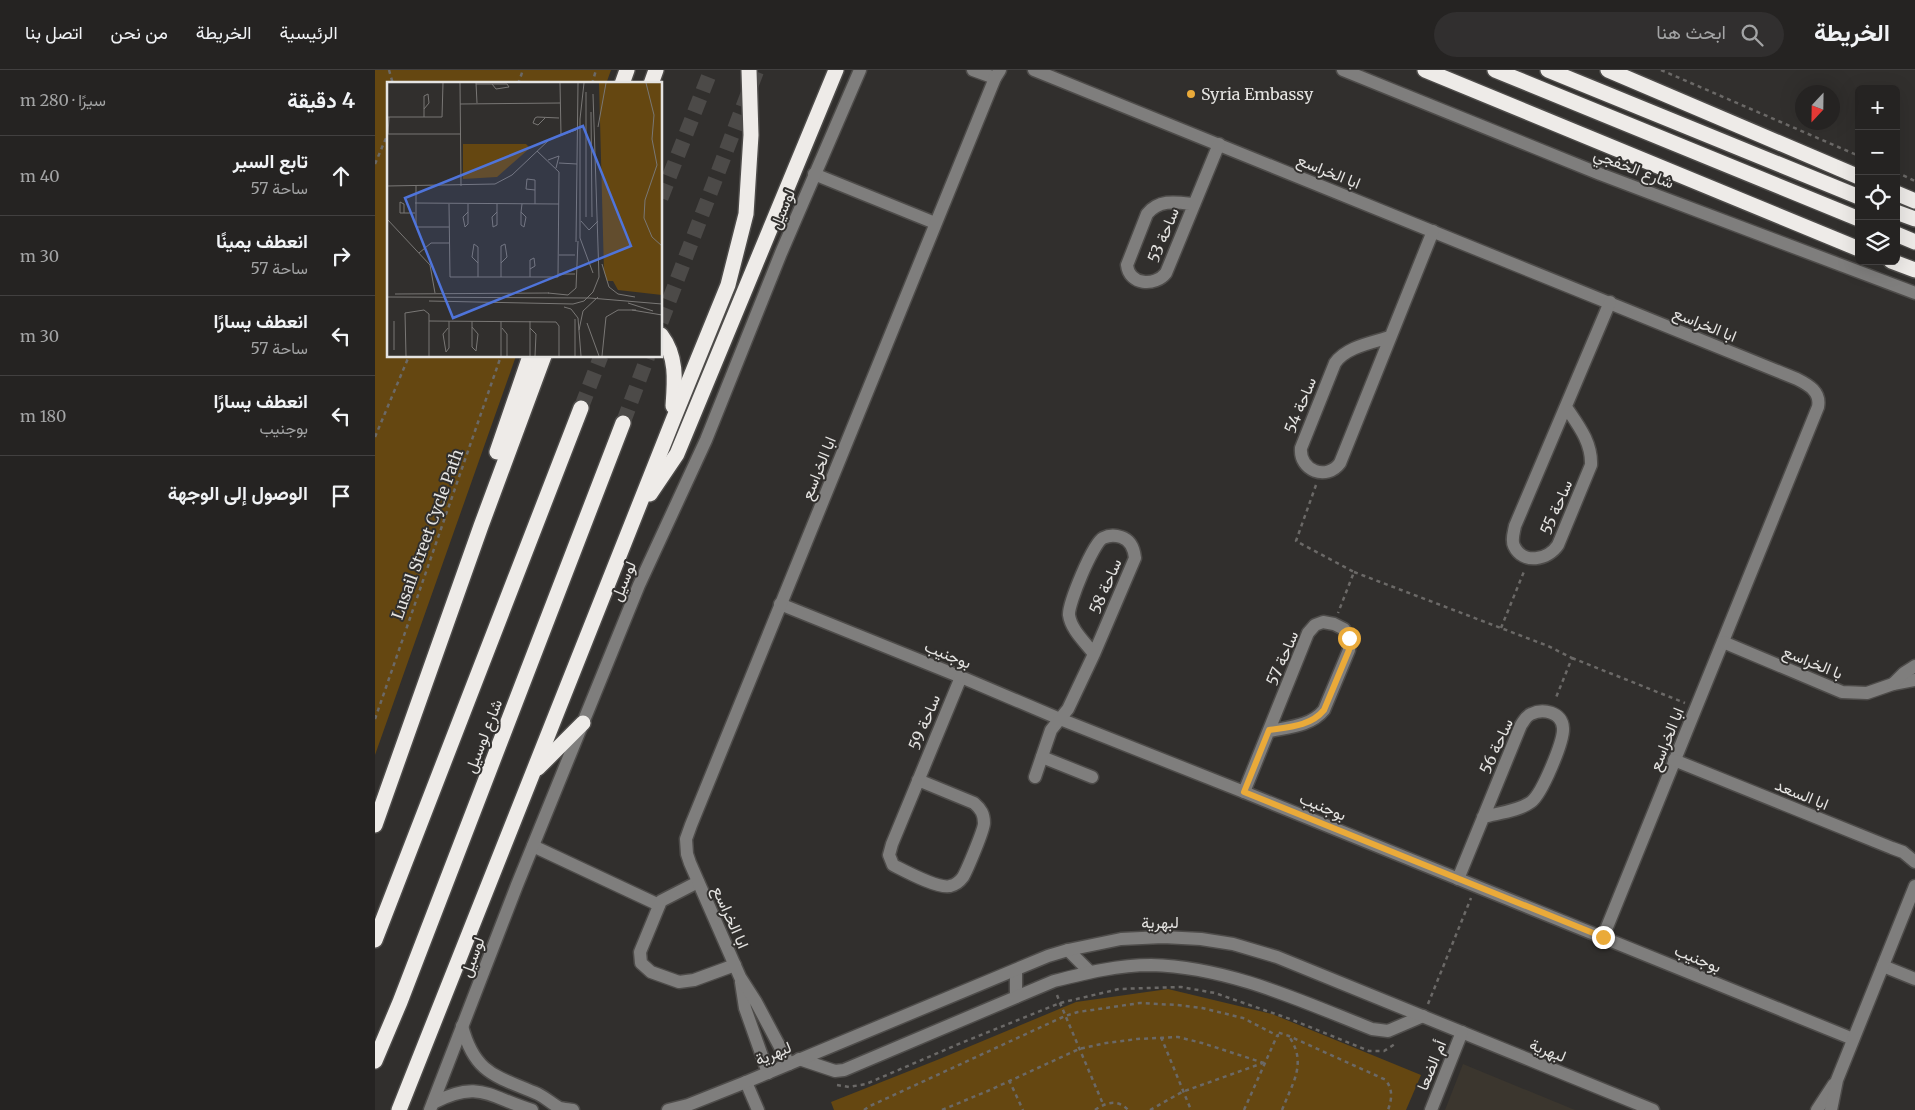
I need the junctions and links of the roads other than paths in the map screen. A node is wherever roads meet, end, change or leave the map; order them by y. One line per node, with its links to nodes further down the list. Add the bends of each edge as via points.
1 (627, 70): 14 (highway)
2 (656, 70): 15 (highway)
3 (749, 70): 43 (highway, via 751,135 746,214 729,285)
4 (836, 70): 45 (highway, via 677,454)
5 (860, 70): 17 (street, لوسيل)
6 (973, 70): 13 (street)
7 (1034, 70): 16 (street, ابا الخراسع)
8 (1343, 70): 33 (street, شارع الخفجي, via 1600,174)
9 (1425, 70): 30 (highway)
10 (1495, 70): 24 (highway)
11 (1548, 70): 19 (highway)
12 (1608, 70): 18 (highway)
13 (997, 74): 26 (street, ابا الخراسع)
14 (623, 82)
15 (652, 82)
16 (1219, 144): 22 (street, ساحة 53); 27 (street, ابا الخراسع)
17 (814, 174): 26 (street); 55 (street, لوسيل, via 710,431 639,585)
18 (1855, 175)
19 (1855, 194)
20 (1900, 195): 21 (highway)
21 (1915, 201)
22 (1193, 204): 22 (street, ساحة 53, via 1161,203 1152,208 1127,265 1132,276 1152,283 1162,279)
23 (1900, 213): 25 (highway)
24 (1855, 217)
25 (1915, 219)
26 (935, 223): 47 (street, ابا الخراسع)
27 (1433, 231): 34 (street, ابا الخراسع); 35 (street)
28 (1900, 236): 29 (highway)
29 (1915, 242)
30 (1855, 247)
31 (1900, 264): 32 (highway)
32 (1915, 270)
33 (1915, 293)
34 (1609, 302): 41 (street, ساحة 55); 48 (street, ابا الخراسع, via 1797,379 1808,384 1817,396 1818,407)
35 (1390, 337): 35 (street, ساحة 54, via 1346,352 1335,363 1301,448 1301,459 1308,468 1320,473 1331,471 1341,463)
36 (663, 339): 43 (highway, via 673,358)
37 (529, 358): 46 (highway, via 493,463)
38 (542, 358): 40 (highway)
39 (547, 358): 40 (highway)
40 (538, 370): 46 (highway)
41 (1566, 407): 41 (street, ساحة 55, via 1588,444 1591,465 1553,553 1533,559 1514,546 1515,526)
42 (581, 408): 73 (highway, شارع لوسيل)
43 (673, 420): 45 (highway)
44 (623, 423): 86 (highway, شارع لوسيل)
45 (635, 515): 59 (highway)
46 (481, 526): 65 (highway)
47 (780, 604): 51 (street, بوجنيب); 69 (street, ابا الخراسع, via 686,839 687,854)
48 (1723, 642): 53 (street, با الخراسع, via 1842,692 1867,693); 58 (street, ابا الخراسع)
49 (1095, 654): 49 (street, ساحة 58, via 1073,626 1070,604 1095,547 1101,538 1112,535 1125,538 1134,547 1135,558); 54 (street, ساحة 58, via 1068,709)
50 (1915, 666): 53 (street, با الخراسع)
51 (961, 676): 54 (street, بوجنيب); 62 (street, ساحة 59)
52 (1915, 680): 53 (street, با الخراسع)
53 (1893, 684)
54 (1059, 719): 57 (street, ساحة 58); 63 (street, بوجنيب)
55 (583, 722): 59 (highway); 66 (street, لوسيل)
56 (1269, 730): 56 (street, ساحة 57, via 1311,722 1324,710 1349,650 1349,638 1344,629 1323,622 1315,625 1308,634); 63 (street, ساحة 57)
57 (1041, 757): 60 (street, ساحة 58); 61 (street)
58 (1675, 760): 67 (street, ابا السعد, via 1897,850); 72 (street, ابا الخراسع)
59 (533, 772): 93 (highway)
60 (1035, 777)
61 (1092, 777)
62 (918, 780): 62 (street, ساحة 59, via 974,803 984,816 984,826 963,877 956,884 940,886 890,862 892,844)
63 (1244, 792): 68 (street, بوجنيب)
64 (1483, 817): 64 (street, ساحة 56, via 1532,802 1539,793 1563,738 1564,726 1550,711 1529,715 1521,725); 68 (street, ساحة 56)
65 (375, 825)
66 (533, 846): 71 (street); 83 (street, لوسيل)
67 (1915, 862)
68 (1458, 879): 72 (street, بوجنيب)
69 (698, 882): 71 (street, ابا الخراسع); 75 (street, ابا الخراسع)
70 (1915, 886): 76 (street)
71 (659, 905): 75 (street, ابا الخراسع, via 640,952 639,958 645,968 686,982)
72 (1603, 937): 85 (street, بوجنيب)
73 (375, 940)
74 (1068, 950): 77 (street, لبهرية); 78 (street); 82 (street, لبهرية, via 1121,939 1163,937 1233,944 1277,957)
75 (735, 965): 79 (street, ابا الخراسع)
76 (1883, 966): 80 (street); 85 (street)
77 (1015, 970): 81 (street); 87 (street, لبهرية)
78 (1090, 972): 81 (street, via 1054,981); 82 (street, via 1149,965 1216,973 1372,1029 1388,1031)
79 (740, 977): 87 (street, ابا الخراسع); 88 (street, ابا الخراسع, via 745,1008)
80 (1915, 979)
81 (1016, 997): 87 (street, via 844,1070 835,1071)
82 (1423, 1016): 84 (street, لبهرية)
83 (462, 1026): 91 (street, لوسيل); 92 (street, via 470,1051 488,1072 550,1100)
84 (1462, 1032): 97 (street, أم الضعا); 98 (street, لبهرية)
85 (1853, 1039): 89 (street)
86 (375, 1061)
87 (794, 1061): 88 (street, لبهرية)
88 (768, 1073): 90 (street, لبهرية)
89 (1837, 1080): 99 (street); 100 (street)
90 (746, 1082): 95 (street, لبهرية); 96 (street)
91 (431, 1106): 94 (street, via 448,1095 473,1091 491,1094)
92 (562, 1109)
93 (399, 1110)
94 (532, 1110)
95 (668, 1110)
96 (758, 1110)
97 (1431, 1110)
98 (1653, 1110)
99 (1817, 1110)
100 (1831, 1110)

